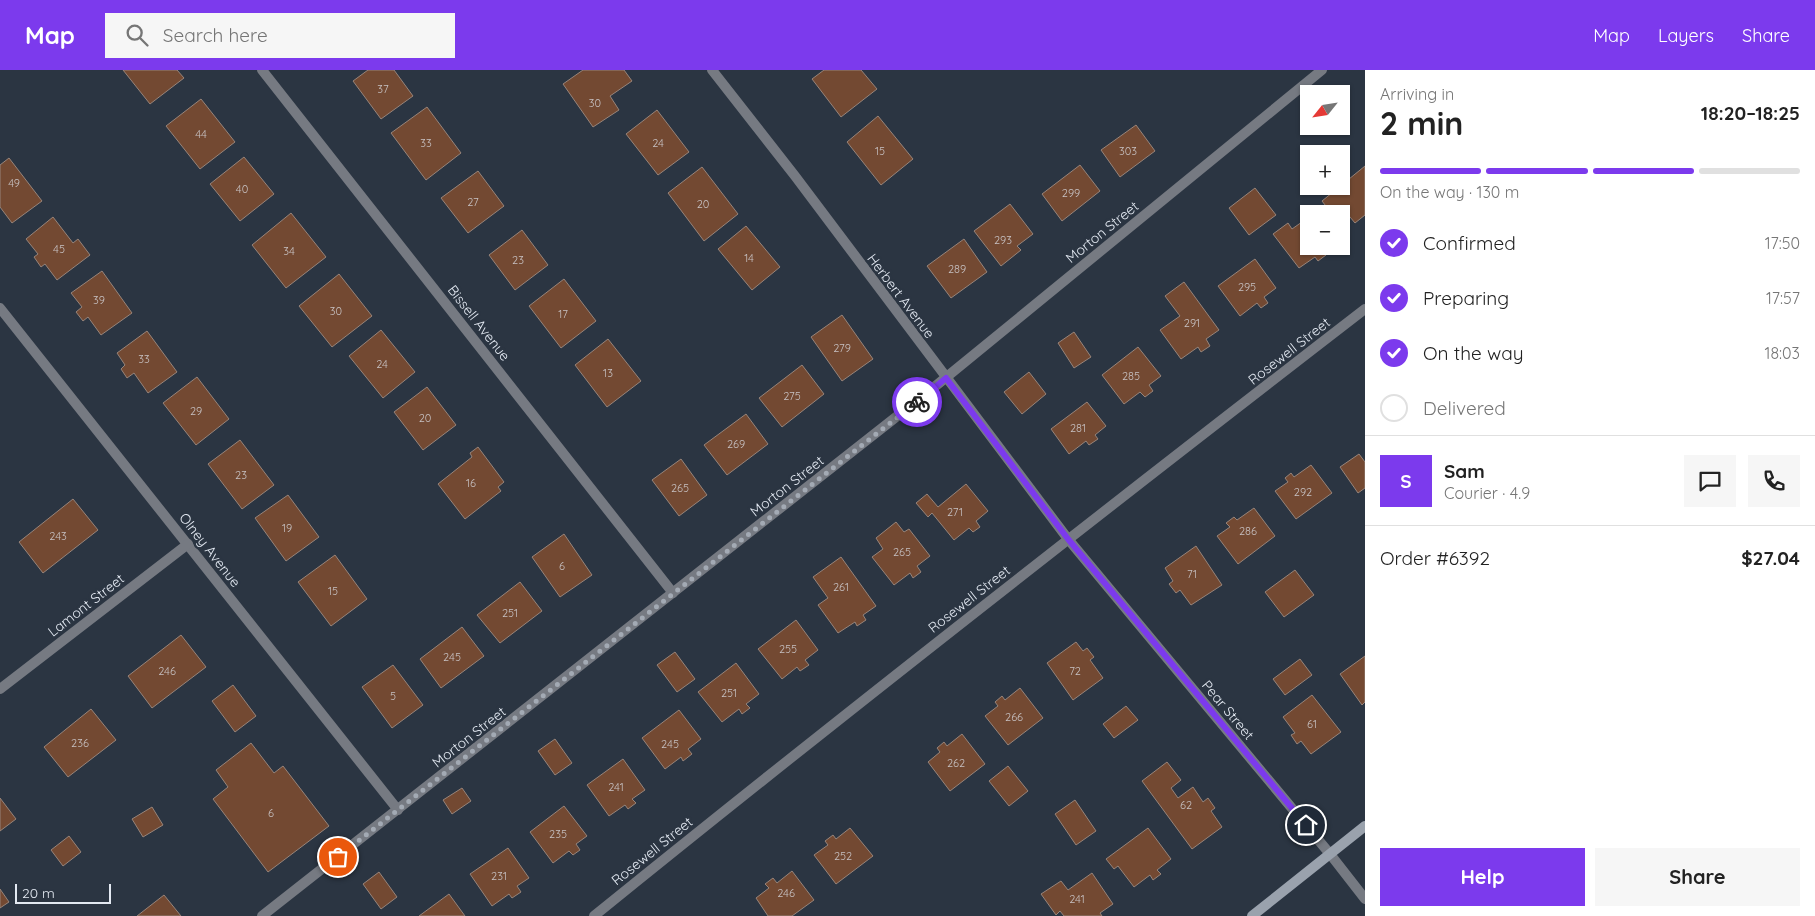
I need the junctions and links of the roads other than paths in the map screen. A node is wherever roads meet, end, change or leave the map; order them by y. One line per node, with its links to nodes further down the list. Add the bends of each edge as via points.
1 (262, 70): 9 (street, Bissell Avenue)
2 (712, 70): 6 (street, Herbert Avenue)
3 (1322, 70): 6 (street, Morton Street)
4 (0, 308): 8 (street, Olney Avenue)
5 (1365, 309): 7 (street, Rosewell Street)
6 (946, 378): 7 (street, Herbert Avenue); 9 (street, Morton Street)
7 (1068, 539): 13 (street, Pear Street); 16 (street, Rosewell Street)
8 (188, 544): 10 (street, Lamont Street); 11 (street, Olney Avenue)
9 (673, 594): 11 (street, Morton Street)
10 (0, 689)
11 (398, 810): 15 (street, Morton Street)
12 (1365, 826): 13 (main road)
13 (1330, 854): 14 (street, Pear Street); 17 (main road)
14 (1365, 899)
15 (262, 916)
16 (594, 916)
17 (1252, 916)

